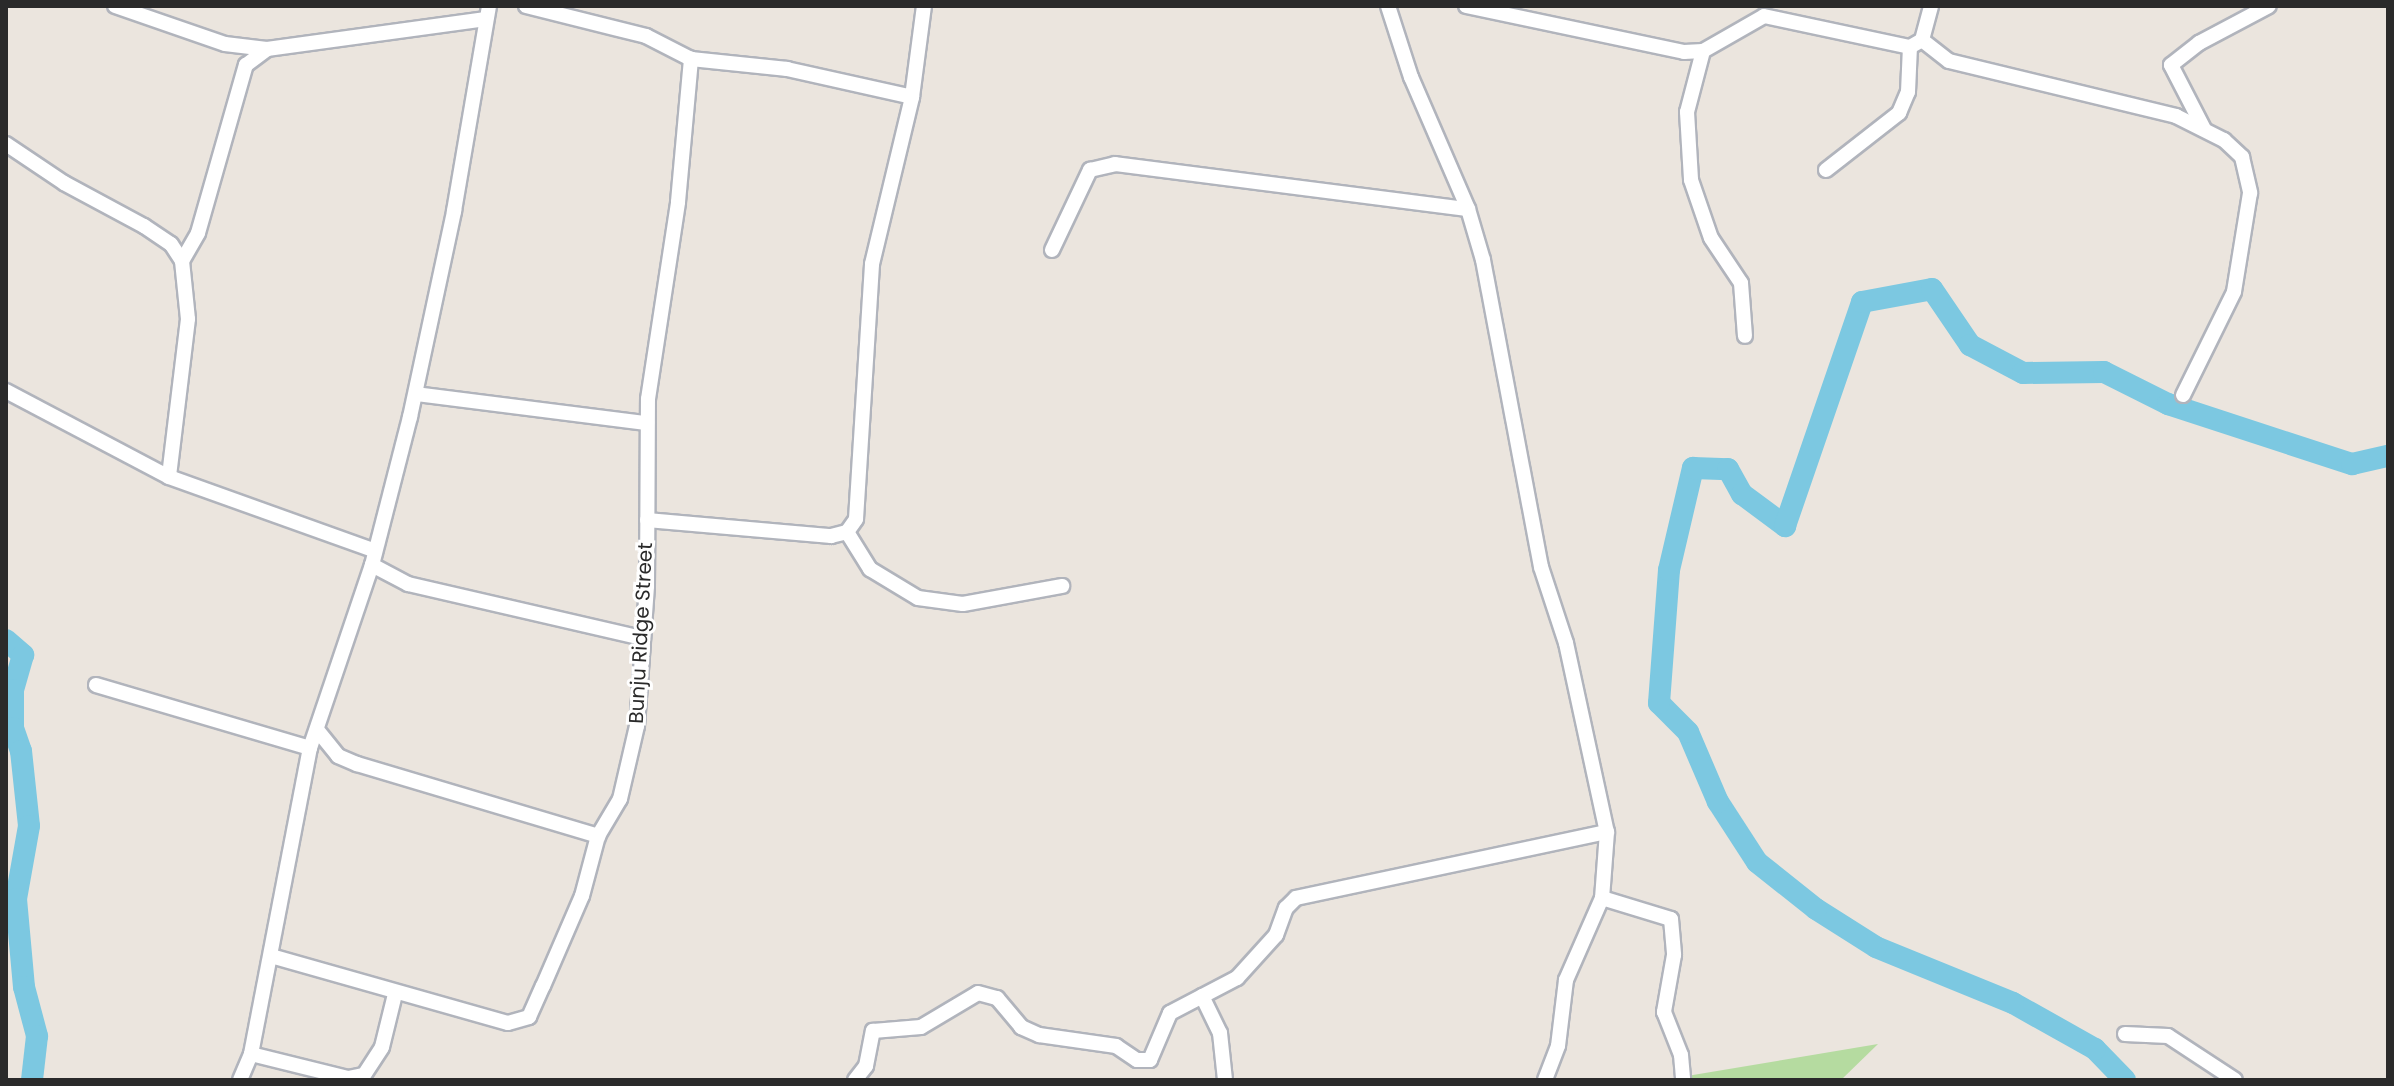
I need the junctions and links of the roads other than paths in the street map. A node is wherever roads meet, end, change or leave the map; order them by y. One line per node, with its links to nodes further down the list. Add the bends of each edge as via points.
1 (115, 6): 10 (street, via 225,44)
2 (526, 6): 12 (street, via 646,36)
3 (924, 6): 13 (street)
4 (1388, 6): 17 (street, via 1411,77)
5 (1466, 6): 11 (street, via 1638,43)
6 (1931, 6): 9 (street)
7 (2269, 6): 14 (street, via 2199,43 2171,65)
8 (487, 12): 10 (street); 22 (street)
9 (1916, 43): 11 (street, via 1764,16); 14 (street, via 1949,61 2040,86 2150,107); 16 (street, via 1899,113)
10 (267, 49): 19 (street, via 246,65 198,233)
11 (1703, 51): 20 (street, via 1687,112 1691,180 1711,238 1741,283)
12 (691, 59): 13 (street, via 787,69); 24 (street, Bunju Ridge Street, via 692,89)
13 (912, 97): 27 (street, via 872,264 856,519)
14 (2204, 129): 23 (street, via 2242,157 2249,174 2249,205 2234,292)
15 (6, 144): 19 (street, via 144,226 171,244)
16 (1826, 170)
17 (1468, 209): 18 (street, via 1115,164 1090,170); 34 (street, via 1512,397 1541,567 1566,643)
18 (1052, 250)
19 (182, 261): 25 (street, via 188,319)
20 (1745, 336)
21 (6, 391): 25 (street)
22 (416, 394): 24 (street); 28 (street)
23 (2183, 395)
24 (647, 423): 26 (street, Bunju Ridge Street)
25 (169, 477): 28 (street)
26 (647, 520): 27 (street, via 831,536); 30 (street, Bunju Ridge Street)
27 (847, 532): 29 (street, via 870,569 918,598 963,604)
28 (372, 558): 30 (street, via 408,584); 32 (street)
29 (1062, 586)
30 (642, 638): 35 (street, Bunju Ridge Street, via 637,726 620,799)
31 (96, 685): 33 (street)
32 (318, 731): 33 (street); 35 (street, via 338,756 357,764)
33 (310, 748): 37 (street)
34 (1607, 832): 36 (street); 39 (street, via 1296,898 1286,908 1276,935 1237,978)
35 (598, 836): 38 (street, Bunju Ridge Street, via 582,896 529,1017 508,1023)
36 (1602, 898): 45 (street, via 1566,980 1558,1046); 46 (street, via 1671,919 1674,955 1664,1012 1681,1055)
37 (271, 956): 38 (street, Bunju Ridge Street); 41 (street)
38 (395, 994): 41 (street, via 382,1047 364,1075 348,1078)
39 (1202, 996): 43 (street, via 1170,1013 1155,1055 1144,1061 1116,1046 1039,1035 1021,1027 997,998 978,993 921,1027 873,1031 866,1066); 44 (street, via 1220,1033)
40 (2125, 1034): 47 (street, via 2168,1036)
41 (251, 1054): 42 (street)
42 (240, 1080)
43 (855, 1080)
44 (1225, 1080)
45 (1545, 1080)
46 (1683, 1080)
47 (2235, 1080)

